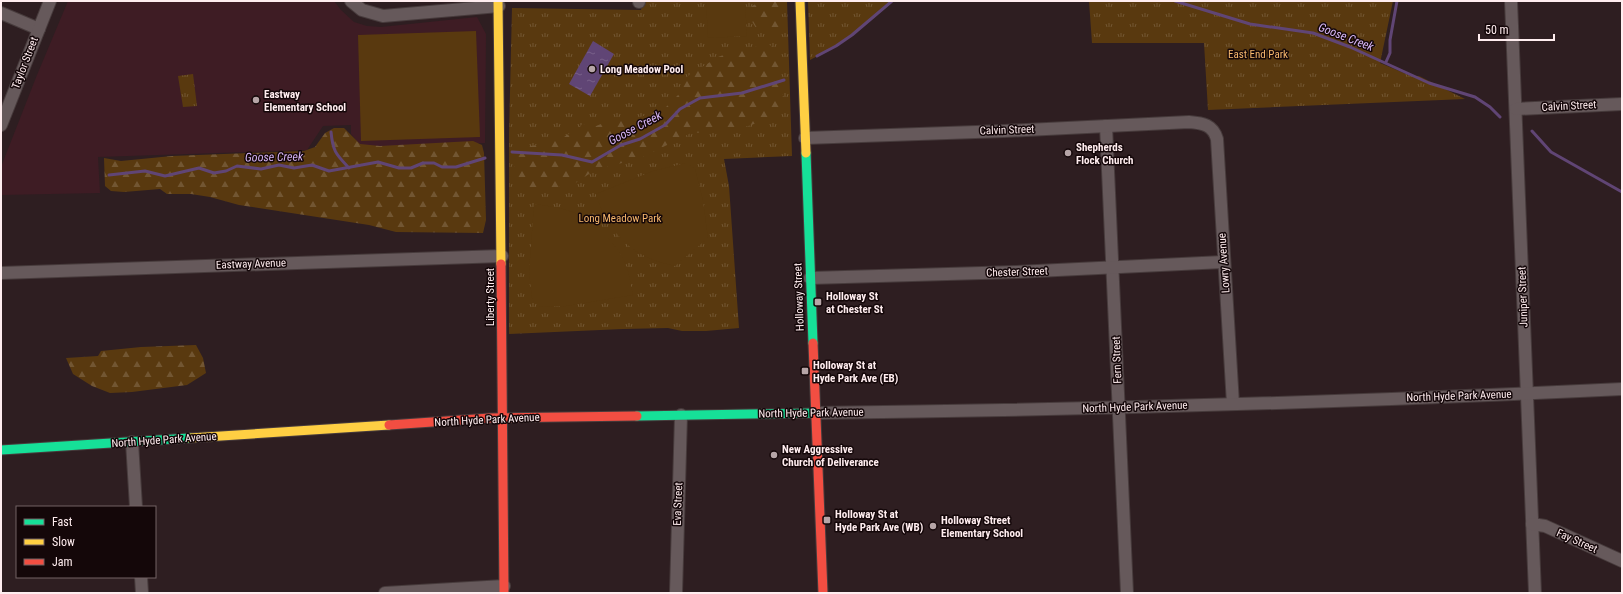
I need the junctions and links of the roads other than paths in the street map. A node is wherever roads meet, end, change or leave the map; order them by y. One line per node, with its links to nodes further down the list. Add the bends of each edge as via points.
1 (50, 1): 7 (street, Taylor Street)
2 (351, 1): 5 (street, via 362,10 383,16)
3 (800, 1): 13 (street, Holloway Street)
4 (1511, 1): 9 (street, Juniper Street)
5 (498, 3): 14 (street, Liberty Street)
6 (1, 13): 7 (street)
7 (39, 28): 10 (street, Taylor Street)
8 (1622, 104): 9 (street, Calvin Street)
9 (1516, 109): 20 (street, Juniper Street)
10 (1, 125)
11 (1106, 126): 12 (street, Calvin Street, via 1189,122); 13 (street, Calvin Street); 16 (street, Fern Street)
12 (1208, 126): 15 (street, Lowry Avenue, via 1217,139)
13 (805, 138): 18 (street, Holloway Street)
14 (502, 256): 17 (street, Eastway Avenue); 25 (street, Liberty Street)
15 (1223, 262): 16 (street, Chester Street); 21 (street, Lowry Avenue)
16 (1113, 267): 18 (street, Chester Street); 22 (street, Fern Street)
17 (1, 273)
18 (810, 278): 23 (street, Holloway Street)
19 (1622, 388): 20 (street, North Hyde Park Avenue)
20 (1527, 393): 21 (street, North Hyde Park Avenue); 29 (street, Juniper Street)
21 (1233, 404): 22 (street, North Hyde Park Avenue)
22 (1119, 407): 23 (street, North Hyde Park Avenue, via 1023,411); 37 (street, Fern Street)
23 (815, 413): 24 (street, North Hyde Park Avenue); 36 (street, Holloway Street)
24 (681, 415): 25 (street, North Hyde Park Avenue); 35 (street, Eva Street)
25 (502, 418): 26 (street, North Hyde Park Avenue); 32 (street, Liberty Street)
26 (132, 442): 27 (street, North Hyde Park Avenue); 28 (street)
27 (1, 450)
28 (136, 506)
29 (1532, 524): 30 (street, Fay Street, via 1545,526); 38 (street, Juniper Street)
30 (1622, 560)
31 (140, 578): 33 (street)
32 (504, 590): 34 (street)
33 (142, 593)
34 (385, 593)
35 (676, 593)
36 (823, 593)
37 (1128, 593)
38 (1535, 593)

